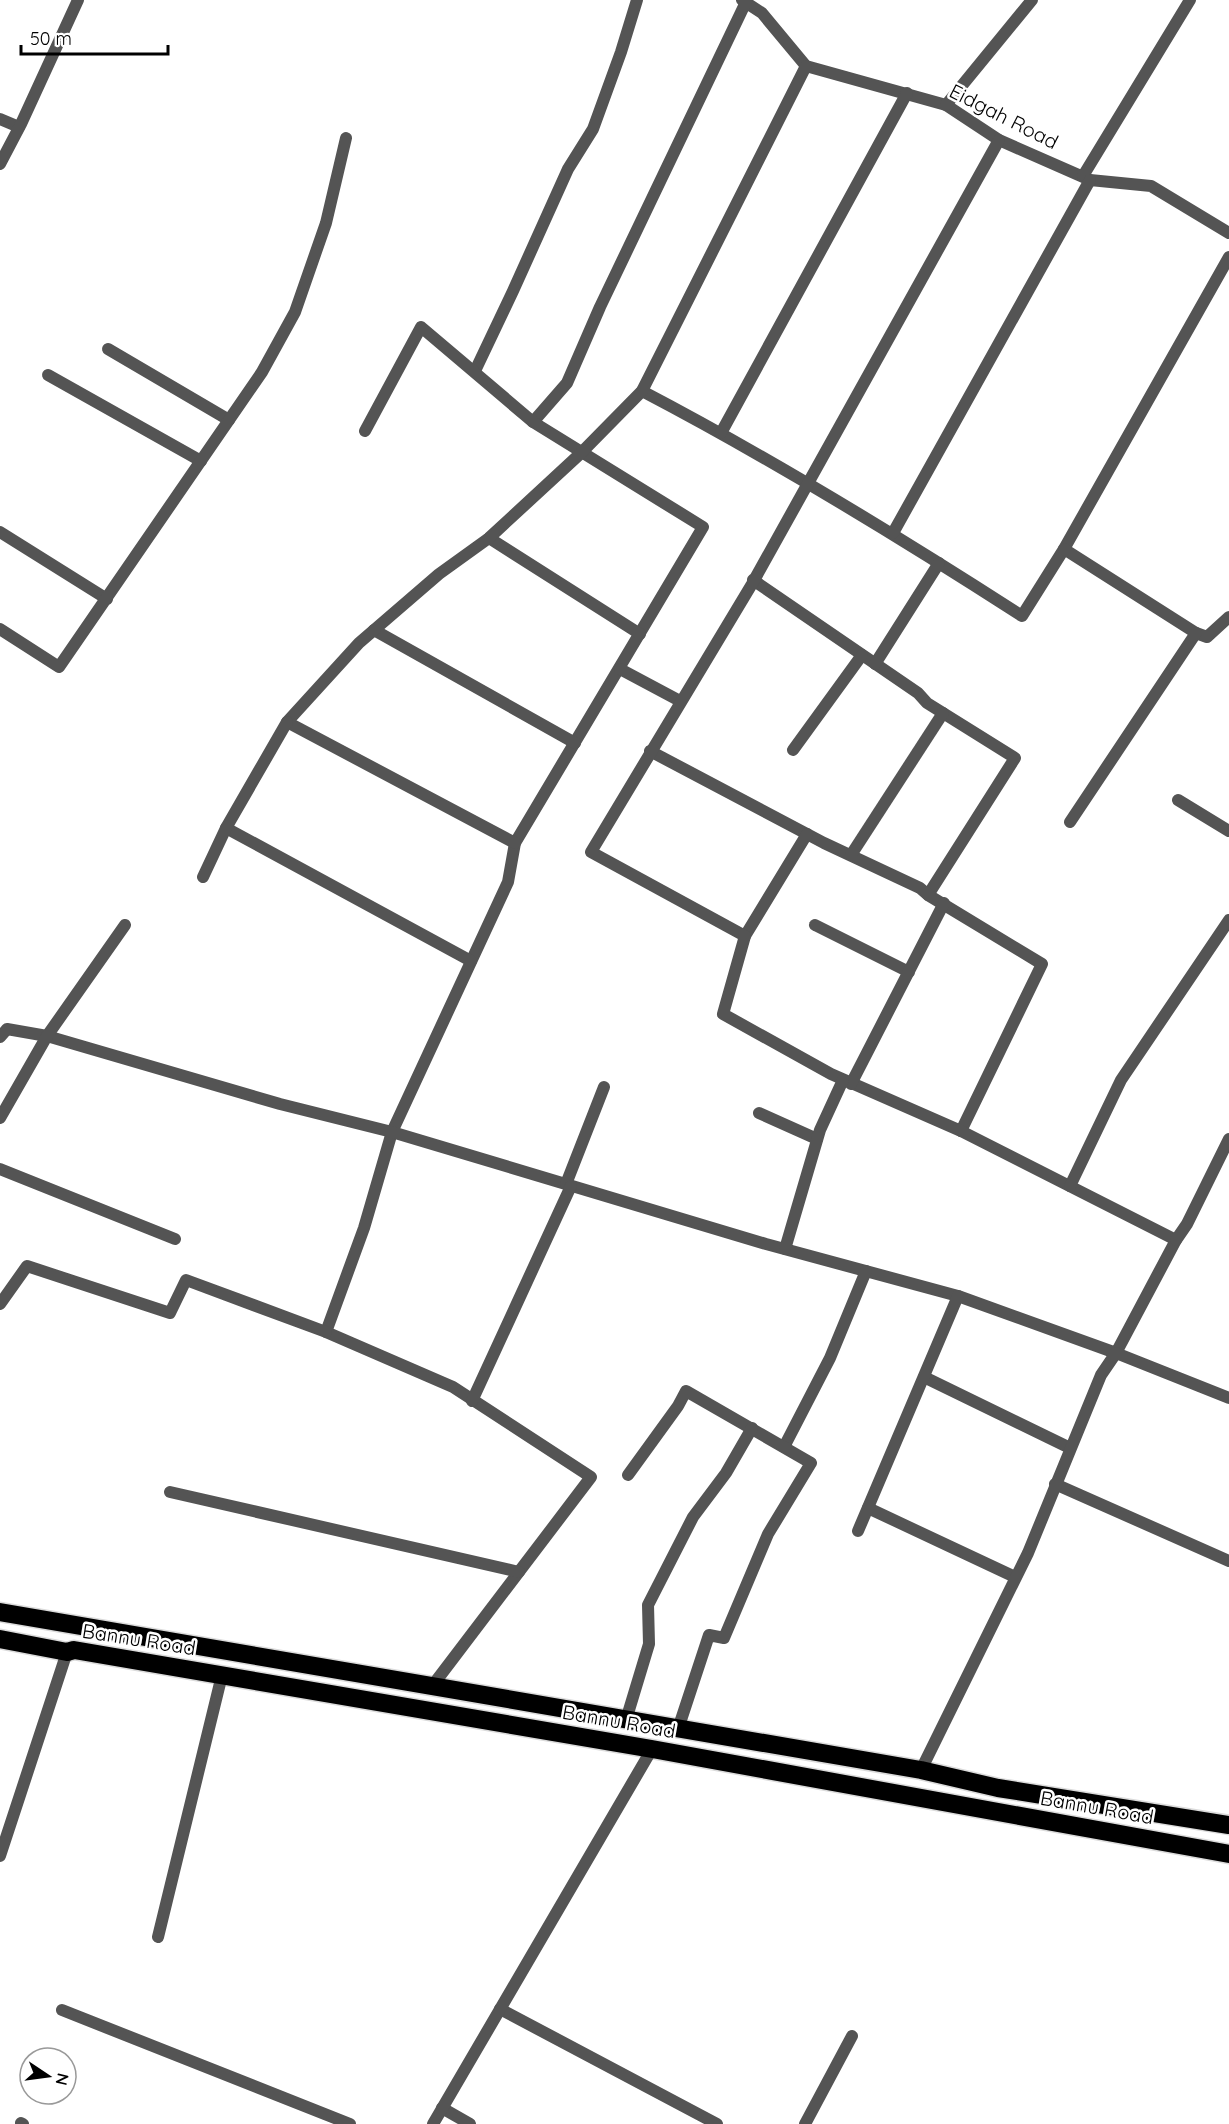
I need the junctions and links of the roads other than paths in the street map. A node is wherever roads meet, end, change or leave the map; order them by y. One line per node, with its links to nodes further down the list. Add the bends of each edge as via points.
1 (78, 0): 10 (street)
2 (638, 0): 18 (street, via 592,129 568,170)
3 (1032, 0): 8 (street)
4 (1190, 0): 14 (street)
5 (744, 1): 6 (street, via 762,13); 22 (street, via 567,383)
6 (807, 66): 7 (street, Eidgah Road); 20 (street)
7 (907, 93): 8 (street, Eidgah Road); 24 (street)
8 (946, 105): 12 (street, Eidgah Road)
9 (0, 119): 10 (street)
10 (19, 128): 13 (street)
11 (345, 138): 21 (street, via 326,223 295,312 262,372)
12 (999, 140): 14 (street, Eidgah Road); 27 (street)
13 (0, 164)
14 (1087, 178): 15 (street, Eidgah Road, via 1151,186); 29 (street)
15 (1229, 233)
16 (1229, 257): 31 (street)
17 (108, 349): 21 (street)
18 (475, 371): 22 (street); 23 (street, via 421,327)
19 (48, 375): 26 (street)
20 (642, 391): 24 (street); 25 (street)
21 (229, 420): 26 (street)
22 (533, 422): 25 (street)
23 (365, 431)
24 (721, 432): 27 (street)
25 (581, 453): 30 (street); 39 (street, via 703,527)
26 (201, 461): 34 (street)
27 (808, 484): 29 (street); 33 (street)
28 (0, 532): 34 (street)
29 (893, 533): 32 (street)
30 (489, 538): 37 (street, via 438,574); 39 (street)
31 (1064, 549): 32 (street, via 1022,616); 38 (street)
32 (939, 563): 41 (street)
33 (753, 580): 40 (street); 43 (street)
34 (107, 599): 36 (street, via 59,667)
35 (1229, 617): 38 (street, via 1208,637)
36 (0, 629)
37 (374, 630): 45 (street); 46 (street)
38 (1196, 633): 50 (street)
39 (640, 634): 42 (street)
40 (862, 655): 41 (street); 47 (street)
41 (875, 664): 44 (street)
42 (620, 669): 43 (street); 46 (street)
43 (680, 701): 48 (street)
44 (943, 713): 55 (street); 57 (street, via 1015,758)
45 (287, 722): 51 (street); 54 (street)
46 (575, 743): 54 (street)
47 (793, 750)
48 (650, 751): 53 (street); 62 (street, via 591,852)
49 (1178, 800): 52 (street)
50 (1070, 822)
51 (226, 828): 56 (street); 63 (street)
52 (1229, 831)
53 (807, 834): 55 (street); 62 (street)
54 (516, 843): 63 (street, via 508,882)
55 (850, 855): 57 (street)
56 (203, 877)
57 (928, 895): 58 (street)
58 (944, 903): 64 (street); 71 (street, via 1042,964)
59 (1229, 920): 77 (street, via 1121,1080)
60 (125, 925): 65 (street)
61 (815, 926): 64 (street)
62 (745, 936): 67 (street, via 723,1014)
63 (471, 961): 72 (street)
64 (909, 972): 67 (street)
65 (47, 1036): 66 (street, via 7,1029); 70 (street); 72 (street, via 279,1104)
66 (0, 1037)
67 (847, 1082): 71 (street); 73 (street)
68 (604, 1087): 76 (street)
69 (759, 1113): 73 (street)
70 (0, 1118)
71 (961, 1131): 77 (street)
72 (392, 1132): 76 (street); 84 (street, via 364,1228)
73 (817, 1139): 80 (street)
74 (1228, 1142): 79 (street)
75 (0, 1169): 78 (street)
76 (568, 1185): 80 (street); 88 (street)
77 (1070, 1186): 79 (street)
78 (175, 1239)
79 (1176, 1240): 85 (street)
80 (785, 1249): 81 (street)
81 (866, 1271): 82 (street); 90 (street, via 830,1358)
82 (958, 1296): 85 (street); 86 (street)
83 (0, 1304): 84 (street, via 27,1266 170,1313 186,1280)
84 (326, 1332): 88 (street, via 453,1388)
85 (1116, 1353): 87 (street); 91 (street, via 1101,1375)
86 (924, 1377): 91 (street); 95 (street)
87 (1229, 1398)
88 (471, 1401): 98 (street, via 591,1477)
89 (752, 1428): 90 (street); 92 (street, via 686,1391); 105 (street, via 726,1473 693,1517 648,1605 649,1644)
90 (784, 1447): 106 (street, via 811,1463 768,1534 724,1638 710,1635)
91 (1070, 1448): 93 (street)
92 (628, 1475)
93 (1055, 1484): 97 (street); 99 (street)
94 (170, 1492): 98 (street)
95 (868, 1508): 96 (street); 99 (street)
96 (858, 1531)
97 (1229, 1561)
98 (519, 1572): 104 (street)
99 (1016, 1577): 108 (street)
100 (0, 1612): 104 (highway, Bannu Road)
101 (0, 1639): 102 (highway, Bannu Road)
102 (67, 1652): 103 (highway, Bannu Road, via 74,1650); 111 (street)
103 (222, 1675): 107 (highway, Bannu Road); 112 (street)
104 (433, 1685): 105 (highway, Bannu Road)
105 (626, 1720): 106 (highway, Bannu Road)
106 (678, 1729): 108 (highway, Bannu Road)
107 (652, 1749): 110 (highway, Bannu Road); 113 (street)
108 (921, 1770): 109 (highway, Bannu Road, via 998,1788)
109 (1229, 1825)
110 (1229, 1854)
111 (0, 1856)
112 (158, 1937)
113 (500, 2009): 116 (street); 120 (street)
114 (62, 2010): 117 (street)
115 (852, 2036): 121 (street)
116 (442, 2108): 118 (street); 119 (street)
117 (350, 2124)
118 (433, 2124)
119 (470, 2124)
120 (717, 2124)
121 (805, 2124)

